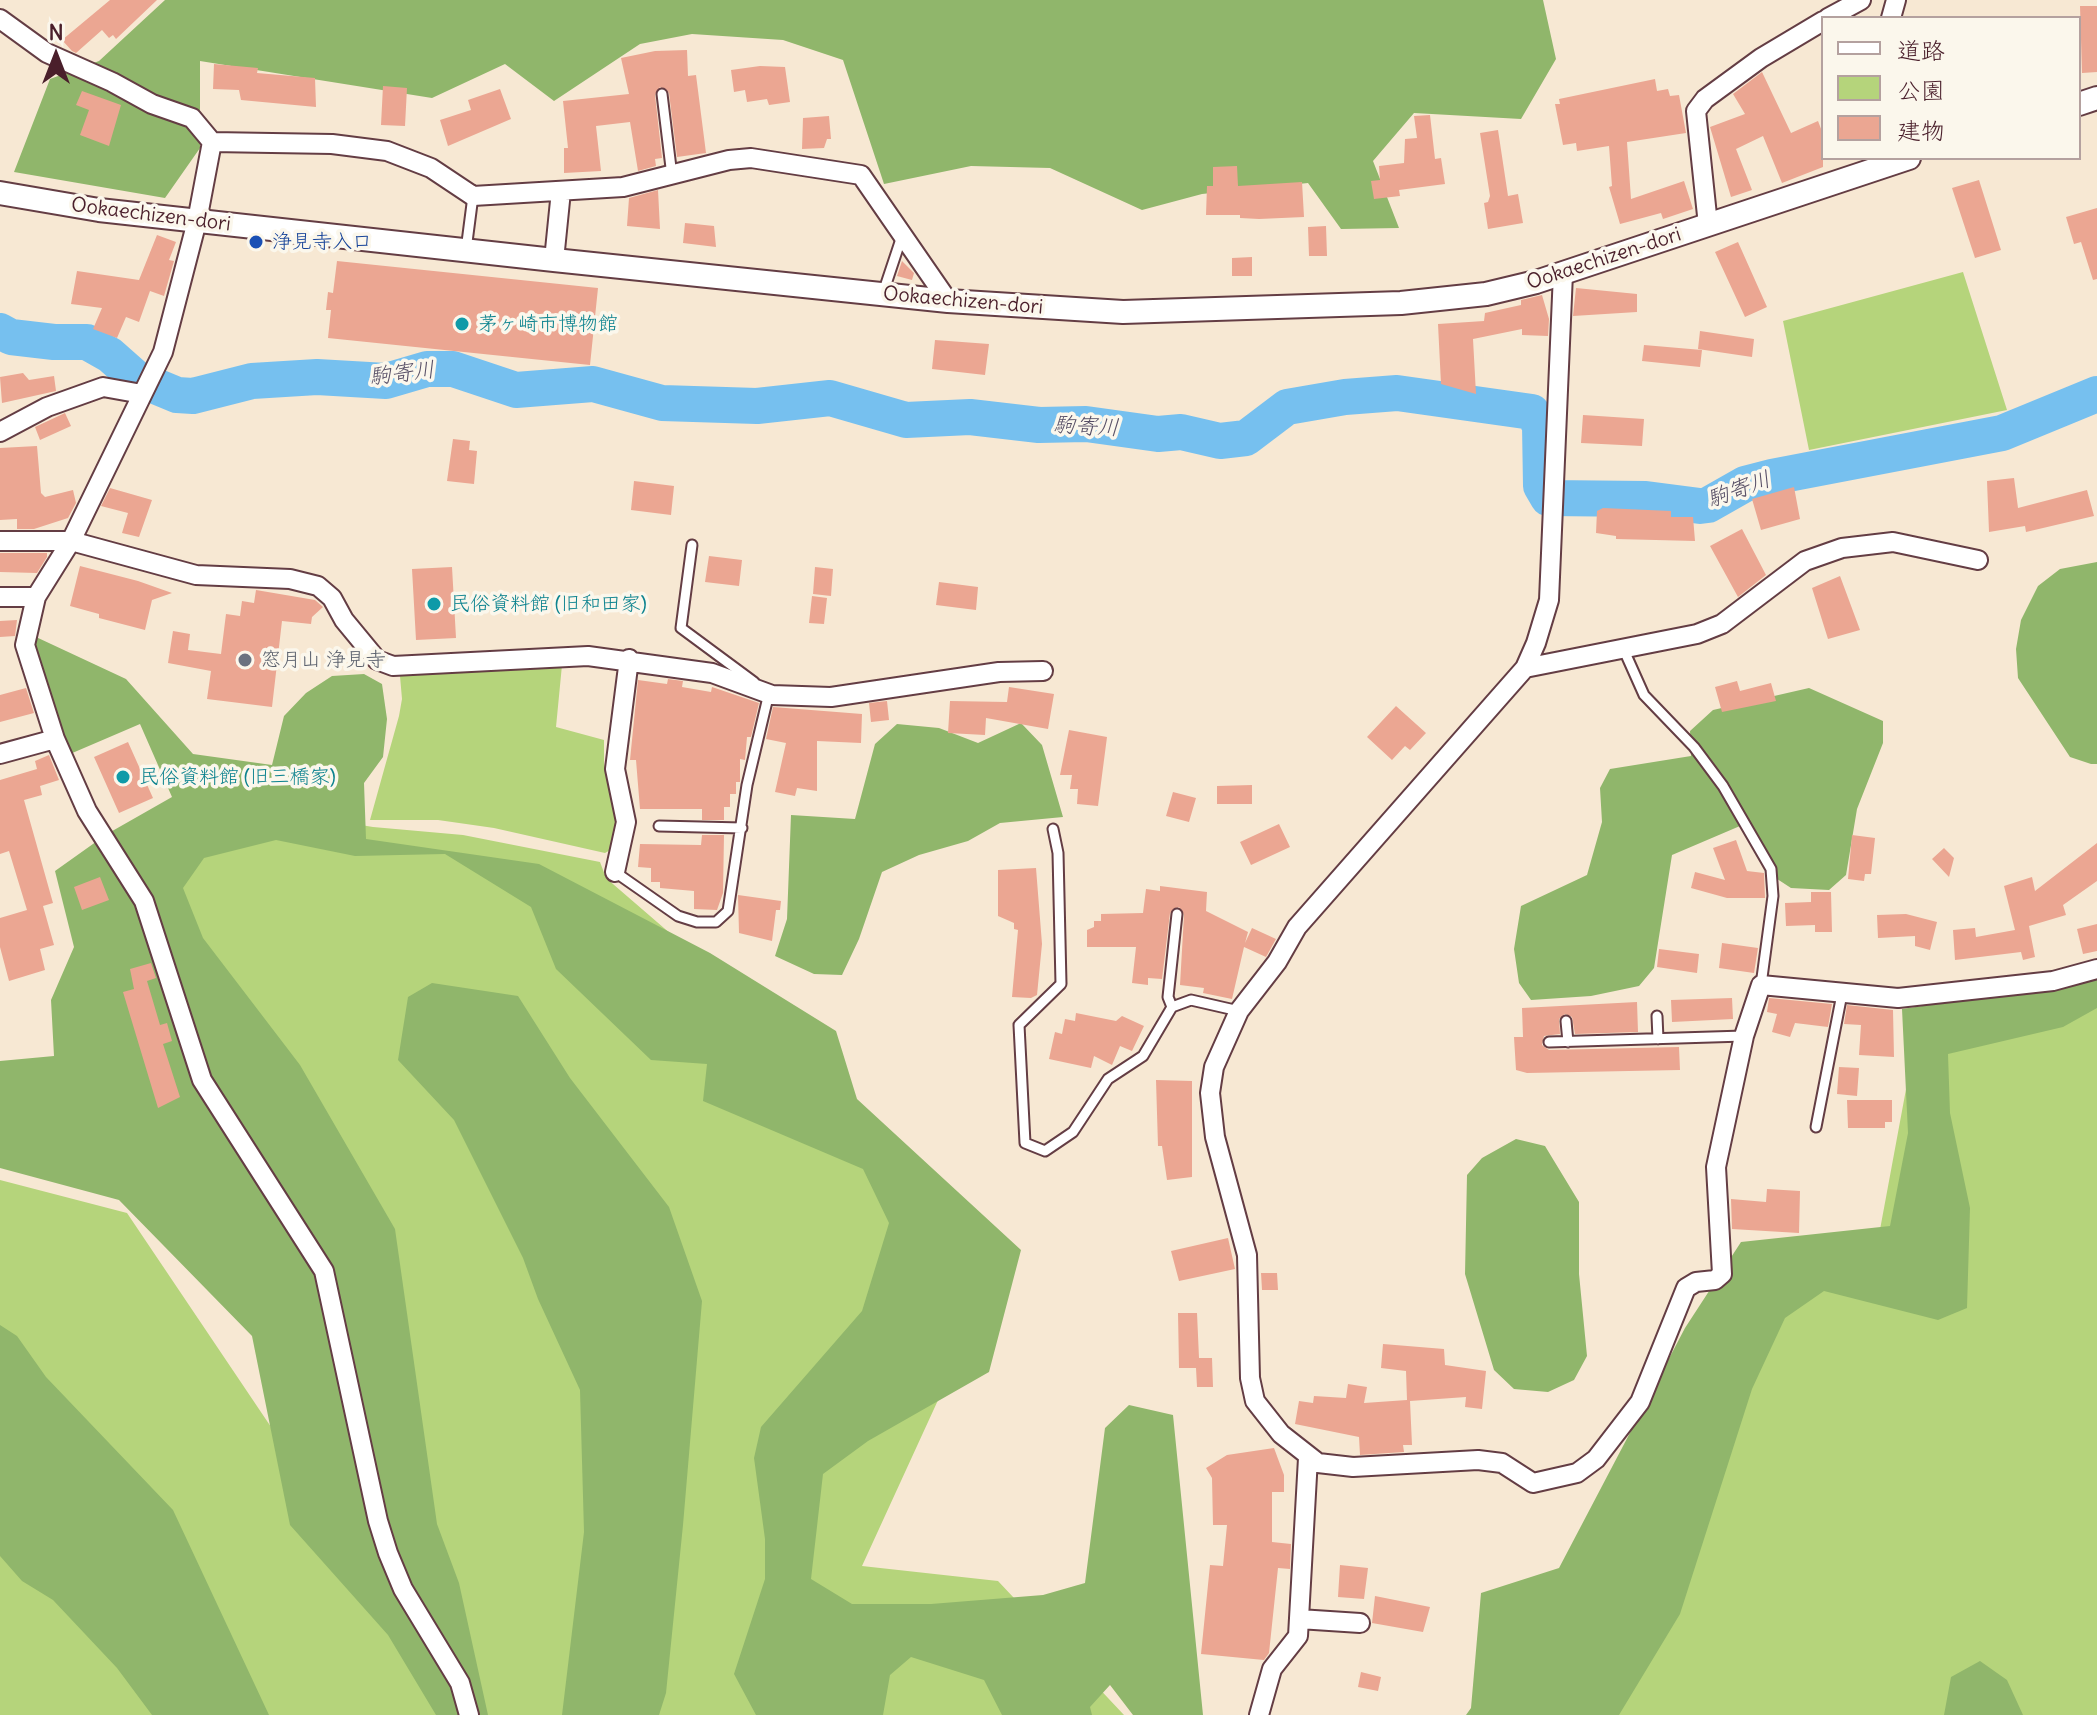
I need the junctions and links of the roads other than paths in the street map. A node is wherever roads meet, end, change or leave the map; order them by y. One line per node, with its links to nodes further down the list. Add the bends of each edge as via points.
1 (1861, 0): 2 (street)
2 (1831, 16)
3 (0, 19): 6 (street, via 47,53 192,118)
4 (1821, 21): 14 (street, via 1761,58 1696,111)
5 (662, 94): 9 (lane)
6 (212, 142): 12 (street, via 332,144 387,151 431,168); 13 (street)
7 (1896, 160): 8 (street, Ookaechizen-dori)
8 (1871, 164): 14 (street, Ookaechizen-dori)
9 (672, 176): 10 (street, via 623,187); 15 (street, via 751,158 861,175)
10 (561, 191): 12 (street); 17 (street)
11 (0, 193): 13 (street, Ookaechizen-dori)
12 (473, 196): 16 (lane)
13 (197, 221): 16 (street, Ookaechizen-dori); 21 (street, via 175,315)
14 (1708, 225): 18 (street, Ookaechizen-dori)
15 (902, 236): 19 (lane); 20 (street)
16 (466, 250): 17 (street, Ookaechizen-dori)
17 (554, 260): 19 (street, Ookaechizen-dori)
18 (1563, 273): 20 (street, Ookaechizen-dori, via 1486,294 1401,303 1123,312); 31 (street, via 1549,600)
19 (883, 294): 20 (street, Ookaechizen-dori)
20 (948, 301)
21 (146, 387): 22 (street, via 103,387 47,407); 24 (street)
22 (0, 432)
23 (0, 541): 24 (street)
24 (71, 541): 28 (street); 30 (street, via 196,575 290,579 318,586 377,660 393,666 588,656)
25 (692, 545): 33 (lane, via 681,628)
26 (1978, 560): 29 (street, via 1893,542 1842,548 1805,561 1722,624)
27 (0, 597): 28 (street)
28 (36, 597): 34 (street, via 25,645)
29 (1623, 648): 31 (street); 42 (lane, via 1644,695 1723,786 1771,869 1773,896)
30 (629, 659): 33 (street, via 712,673); 39 (street, via 615,769 626,822)
31 (1525, 668): 45 (street, via 1314,907)
32 (1043, 671): 33 (street, via 999,672 831,697)
33 (772, 695): 37 (lane, via 754,755)
34 (55, 739): 35 (street); 56 (street, via 87,811 144,901 202,1080 324,1271 388,1553 403,1589 460,1683)
35 (0, 754)
36 (659, 826): 37 (lane)
37 (742, 828): 39 (lane, via 733,896 728,911 716,922 678,916)
38 (1053, 829): 44 (lane, via 1061,984 1019,1025 1025,1143 1045,1151 1073,1132 1108,1079 1143,1056)
39 (615, 872)
40 (1177, 914): 44 (lane, via 1168,997)
41 (2097, 969): 43 (street, via 1954,995)
42 (1761, 985): 43 (street); 48 (street)
43 (1842, 994): 52 (lane)
44 (1172, 1007): 45 (lane, via 1191,1000)
45 (1239, 1011): 53 (street, via 1214,1067 1210,1093 1215,1137 1247,1255 1250,1378 1255,1401)
46 (1657, 1016): 49 (lane)
47 (1566, 1021): 51 (lane)
48 (1744, 1036): 49 (lane); 53 (street, via 1716,1167 1722,1274 1686,1288 1640,1402 1596,1459 1577,1473 1533,1483 1502,1463 1478,1460 1353,1467)
49 (1658, 1039): 51 (lane)
50 (1549, 1042): 51 (lane)
51 (1568, 1042)
52 (1816, 1127)
53 (1308, 1458): 54 (street)
54 (1299, 1619): 55 (street); 57 (street, via 1298,1636 1272,1669)
55 (1360, 1623)
56 (469, 1715)
57 (1259, 1715)

